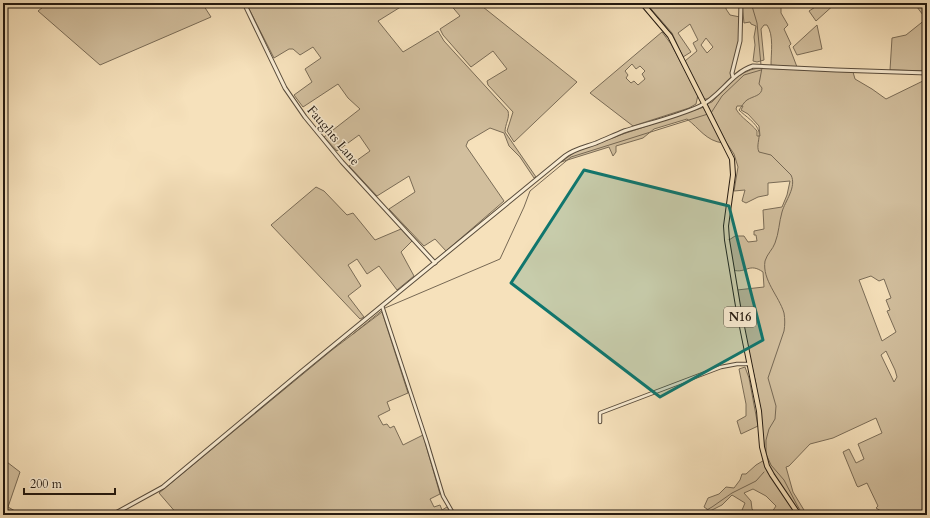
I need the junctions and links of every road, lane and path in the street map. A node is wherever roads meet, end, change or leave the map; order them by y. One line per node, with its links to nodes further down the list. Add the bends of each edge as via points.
1 (244, 3): 7 (street, Faughts Lane, via 285,88 305,118 342,162)
2 (642, 3): 6 (highway, N16, via 670,36)
3 (741, 3): 5 (street, via 740,41)
4 (927, 73): 5 (street, via 753,66 745,68)
5 (733, 77): 6 (street)
6 (705, 104): 7 (street, via 570,153); 9 (highway, N16, via 729,151 733,166 726,233)
7 (435, 262): 8 (street)
8 (382, 306): 11 (street, via 164,487); 12 (street, via 442,496)
9 (749, 364): 10 (street, via 720,367 628,402 600,413); 13 (highway, N16, via 767,466)
10 (600, 422)
11 (112, 515)
12 (454, 515)
13 (799, 515)

